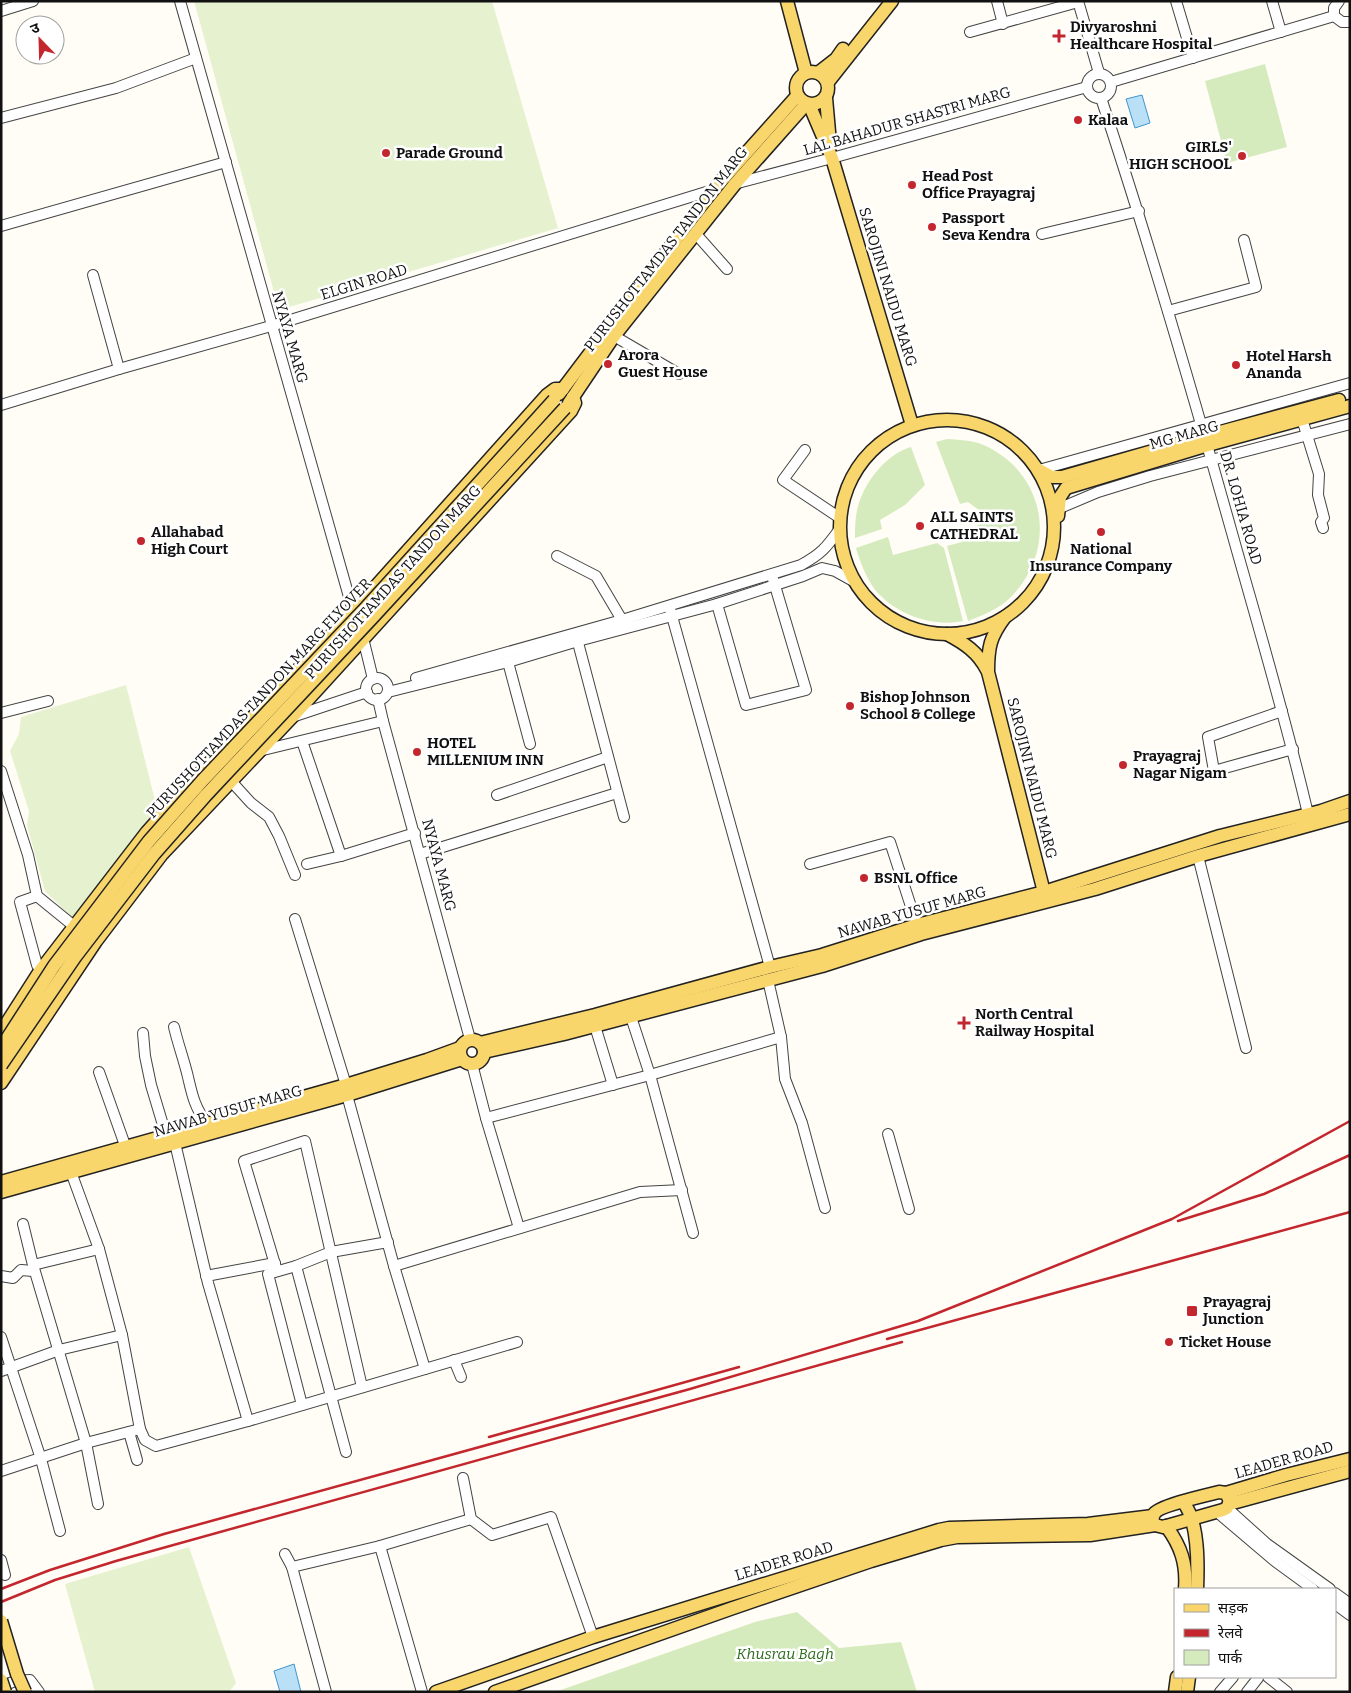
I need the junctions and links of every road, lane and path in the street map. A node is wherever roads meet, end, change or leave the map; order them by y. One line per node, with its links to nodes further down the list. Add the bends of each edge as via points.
1 (33, 1): 11 (street)
2 (180, 1): 17 (street, NYAYA MARG)
3 (787, 1): 19 (main road)
4 (881, 1): 19 (main road, via 836,59)
5 (892, 1): 21 (main road)
6 (997, 1): 13 (street)
7 (1176, 1): 18 (street)
8 (1272, 1): 16 (street)
9 (1339, 1): 12 (street, via 1334,8)
10 (1078, 2): 13 (street); 20 (street)
11 (1, 11)
12 (1334, 16): 14 (street); 16 (street)
13 (1003, 24): 15 (street)
14 (1349, 24)
15 (970, 32)
16 (1281, 32): 18 (street)
17 (196, 58): 27 (street, via 116,88); 29 (street, NYAYA MARG)
18 (1193, 58): 22 (street)
19 (812, 73): 21 (main road); 26 (main road, via 800,77 797,82 796,87)
20 (1099, 74): 22 (street, via 1106,75); 23 (street, via 1092,76)
21 (828, 82): 24 (main road)
22 (1111, 82): 25 (street, via 1111,90)
23 (1087, 87): 25 (street, via 1093,97); 28 (street, LAL BAHADUR SHASTRI MARG)
24 (826, 98): 26 (main road, via 817,104); 28 (main road, SAROJINI NAIDU MARG)
25 (1101, 98): 32 (street, DR. LOHIA ROAD)
26 (804, 101): 28 (main road, SAROJINI NAIDU MARG); 30 (main road, PURUSHOTTAMDAS TANDON MARG); 31 (main road, PURUSHOTTAMDAS TANDON MARG)
27 (1, 118)
28 (832, 158): 30 (street, LAL BAHADUR SHASTRI MARG); 51 (main road, SAROJINI NAIDU MARG)
29 (226, 162): 33 (street); 40 (street, NYAYA MARG)
30 (735, 184): 31 (street, ELGIN ROAD); 34 (main road, PURUSHOTTAMDAS TANDON MARG)
31 (714, 190): 40 (street, ELGIN ROAD); 45 (main road, PURUSHOTTAMDAS TANDON MARG)
32 (1139, 211): 35 (street); 39 (street, DR. LOHIA ROAD)
33 (1, 226)
34 (696, 234): 37 (street); 41 (main road, PURUSHOTTAMDAS TANDON MARG)
35 (1042, 234)
36 (1244, 240): 39 (street, via 1256,287)
37 (727, 269)
38 (93, 275): 42 (street)
39 (1168, 311): 52 (street, DR. LOHIA ROAD)
40 (271, 326): 42 (street, ELGIN ROAD); 67 (street, NYAYA MARG)
41 (614, 336): 43 (street); 45 (main road, PURUSHOTTAMDAS TANDON MARG)
42 (119, 369): 47 (street, ELGIN ROAD)
43 (679, 374)
44 (1350, 383): 52 (street)
45 (568, 393): 67 (main road, PURUSHOTTAMDAS TANDON MARG, via 555,389 546,395); 71 (main road, PURUSHOTTAMDAS TANDON MARG, via 575,404 571,411); 121 (main road, PURUSHOTTAMDAS TANDON MARG FLYOVER, bridge, via 554,400 148,841 54,966); 124 (main road, PURUSHOTTAMDAS TANDON MARG FLYOVER, bridge, via 565,408 154,854 75,957)
46 (1350, 398): 52 (main road, MG MARG)
47 (2, 404)
48 (1350, 406): 49 (main road, MG MARG)
49 (1302, 419): 52 (main road, MG MARG); 53 (street)
50 (1350, 424): 53 (street)
51 (912, 425): 56 (main road, via 948,419 983,426 1015,443); 58 (main road, via 881,442 857,468 843,500)
52 (1205, 435): 55 (street, DR. LOHIA ROAD); 56 (main road, MG MARG, via 1062,477); 57 (main road, MG MARG, via 1066,488 1060,497)
53 (1308, 435): 55 (street); 60 (street, via 1319,474 1318,495)
54 (805, 450): 58 (street, via 784,480)
55 (1212, 460): 57 (street, via 1106,489); 80 (street, DR. LOHIA ROAD)
56 (1039, 470): 59 (main road, via 1050,494)
57 (1060, 508): 59 (main road, MG MARG)
58 (839, 524): 62 (street, via 824,551 801,564); 63 (main road, via 840,547)
59 (1056, 525): 68 (main road, MG MARG, via 1051,556 1044,572 1024,601)
60 (1323, 528)
61 (557, 556): 69 (street, via 596,576)
62 (772, 574): 64 (street); 66 (street)
63 (853, 581): 64 (street, via 822,568); 70 (main road, via 865,599 893,619 919,630)
64 (775, 586): 65 (street); 65 (street, via 806,690 746,705)
65 (717, 604): 66 (street)
66 (670, 610): 69 (street); 72 (street); 110 (street)
67 (352, 612): 71 (street, NYAYA MARG); 108 (main road, PURUSHOTTAMDAS TANDON MARG, via 147,832)
68 (1007, 615): 70 (main road, via 975,630); 74 (main road, via 992,637)
69 (622, 620): 72 (street)
70 (946, 634): 74 (main road, via 981,658)
71 (364, 637): 75 (street, NYAYA MARG); 82 (main road, PURUSHOTTAMDAS TANDON MARG)
72 (577, 637): 73 (street); 76 (street); 88 (street)
73 (508, 662): 76 (street); 85 (street)
74 (988, 672): 105 (main road, SAROJINI NAIDU MARG)
75 (373, 679): 76 (street, via 380,679); 77 (street)
76 (387, 689): 78 (street, via 384,697)
77 (367, 692): 78 (street); 82 (street)
78 (378, 700): 83 (street, NYAYA MARG)
79 (48, 701): 81 (street)
80 (1282, 711): 86 (street, DR. LOHIA ROAD); 86 (street, via 1208,737 1214,771)
81 (1, 713)
82 (292, 717): 87 (main road, PURUSHOTTAMDAS TANDON MARG)
83 (383, 721): 84 (street); 97 (street, NYAYA MARG)
84 (302, 741): 87 (street); 99 (street)
85 (530, 744)
86 (1293, 749): 94 (street, DR. LOHIA ROAD)
87 (260, 751): 90 (main road, PURUSHOTTAMDAS TANDON MARG)
88 (608, 757): 91 (street); 92 (street)
89 (1, 770): 104 (street)
90 (231, 781): 103 (street, via 268,817); 109 (main road, PURUSHOTTAMDAS TANDON MARG, via 162,854)
91 (617, 793): 96 (street); 98 (street)
92 (496, 796)
93 (1350, 801): 94 (main road, NAWAB YUSUF MARG)
94 (1308, 814): 105 (main road, NAWAB YUSUF MARG, via 1220,836)
95 (1350, 814): 100 (main road, NAWAB YUSUF MARG)
96 (624, 817)
97 (415, 833): 98 (street, NYAYA MARG); 99 (street)
98 (420, 854): 120 (street, NYAYA MARG)
99 (341, 856): 101 (street)
100 (1198, 856): 105 (main road, NAWAB YUSUF MARG); 122 (street)
101 (307, 864)
102 (810, 864): 107 (street, via 890,842)
103 (295, 875)
104 (37, 896): 108 (street); 111 (street, via 20,902)
105 (1045, 897): 107 (main road, NAWAB YUSUF MARG); 112 (main road, NAWAB YUSUF MARG)
106 (295, 919): 129 (street)
107 (917, 925): 110 (main road, NAWAB YUSUF MARG, via 822,955)
108 (75, 927): 109 (street); 111 (main road, PURUSHOTTAMDAS TANDON MARG)
109 (96, 941): 113 (main road, PURUSHOTTAMDAS TANDON MARG)
110 (770, 967): 120 (main road, NAWAB YUSUF MARG)
111 (40, 972): 113 (street); 117 (main road, PURUSHOTTAMDAS TANDON MARG)
112 (768, 980): 114 (main road, NAWAB YUSUF MARG); 119 (street)
113 (59, 996): 127 (main road, PURUSHOTTAMDAS TANDON MARG)
114 (632, 1017): 115 (main road, NAWAB YUSUF MARG); 126 (street)
115 (595, 1026): 120 (main road, NAWAB YUSUF MARG); 128 (street)
116 (174, 1027): 131 (street, via 190,1091 199,1114)
117 (1, 1032)
118 (143, 1033): 133 (street, via 151,1085 163,1125)
119 (781, 1037): 126 (street); 139 (street, via 785,1079 802,1123)
120 (478, 1045): 123 (main road, via 464,1042); 123 (main road, via 482,1058 478,1062)
121 (1, 1048)
122 (1246, 1048)
123 (465, 1057): 129 (main road, NAWAB YUSUF MARG); 130 (street)
124 (1, 1065)
125 (99, 1072): 134 (street)
126 (650, 1075): 128 (street); 137 (street)
127 (1, 1083)
128 (613, 1085): 130 (street)
129 (346, 1090): 131 (main road, NAWAB YUSUF MARG); 133 (main road, NAWAB YUSUF MARG); 144 (street)
130 (486, 1118): 142 (street)
131 (207, 1123): 133 (main road, NAWAB YUSUF MARG)
132 (888, 1134): 140 (street)
133 (173, 1138): 134 (main road, NAWAB YUSUF MARG); 135 (main road, NAWAB YUSUF MARG); 152 (street)
134 (126, 1148): 136 (main road, NAWAB YUSUF MARG)
135 (72, 1172): 138 (main road, NAWAB YUSUF MARG); 145 (street)
136 (1, 1182)
137 (682, 1190): 142 (street, via 640,1192); 143 (street)
138 (1, 1192)
139 (825, 1208)
140 (909, 1208)
141 (23, 1224): 147 (street)
142 (519, 1228): 149 (street)
143 (693, 1233)
144 (388, 1242): 146 (street); 149 (street)
145 (99, 1248): 147 (street); 153 (street)
146 (331, 1252): 148 (street); 150 (street, via 305,1141 244,1161); 162 (street)
147 (33, 1265): 151 (street, via 33,1271 21,1270 13,1278); 156 (street)
148 (296, 1266): 150 (street); 163 (street)
149 (394, 1266): 159 (street)
150 (276, 1267): 152 (street); 164 (street, via 268,1274)
151 (1, 1276)
152 (206, 1276): 165 (street)
153 (122, 1335): 156 (street); 166 (street)
154 (1, 1337): 158 (street)
155 (517, 1342): 157 (street)
156 (59, 1350): 158 (street); 168 (street)
157 (454, 1360): 159 (street); 161 (street)
158 (13, 1368): 160 (street); 170 (street)
159 (425, 1369): 162 (street)
160 (1, 1370)
161 (461, 1376)
162 (362, 1388): 163 (street)
163 (330, 1397): 164 (street); 169 (street)
164 (302, 1405): 165 (street)
165 (248, 1421): 166 (street, via 156,1446 145,1440)
166 (140, 1429): 167 (street)
167 (129, 1432): 168 (street); 172 (street)
168 (86, 1443): 170 (street); 178 (street)
169 (346, 1452)
170 (41, 1459): 173 (street); 183 (street)
171 (1350, 1459): 179 (main road, LEADER ROAD, via 1286,1475)
172 (137, 1460)
173 (1, 1471)
174 (1350, 1471): 179 (main road, LEADER ROAD)
175 (463, 1478): 181 (street)
176 (1208, 1495): 177 (main road); 179 (main road, via 1219,1492); 179 (main road, via 1211,1508)
177 (1183, 1502): 180 (main road); 182 (main road, via 1158,1510)
178 (98, 1504)
179 (1225, 1504): 180 (main road); 192 (street, via 1276,1562); 193 (street, via 1267,1544)
180 (1192, 1519): 182 (main road); 191 (main road, via 1197,1554)
181 (472, 1520): 185 (street); 199 (street, via 492,1535 551,1516)
182 (1158, 1523): 184 (main road, LEADER ROAD, via 949,1528); 190 (main road, via 1176,1540 1182,1552)
183 (60, 1531)
184 (926, 1540): 199 (main road, LEADER ROAD); 213 (main road, LEADER ROAD)
185 (380, 1546): 188 (street); 211 (street)
186 (285, 1554): 188 (street)
187 (1, 1560): 189 (street)
188 (292, 1567): 210 (street)
189 (5, 1575)
190 (1186, 1588)
191 (1196, 1588)
192 (1312, 1588)
193 (1329, 1588)
194 (1336, 1594): 195 (street)
195 (1350, 1604)
196 (1336, 1605): 197 (street)
197 (1350, 1615)
198 (1, 1621): 208 (main road, bridge)
199 (593, 1637): 212 (main road, LEADER ROAD)
200 (1176, 1678): 214 (main road)
201 (1189, 1678): 215 (main road)
202 (1232, 1678): 216 (street)
203 (1259, 1678): 217 (street)
204 (1262, 1678): 218 (street)
205 (1, 1680): 207 (main road, bridge)
206 (1, 1688): 209 (street, via 8,1683 30,1680)
207 (5, 1692)
208 (25, 1692)
209 (39, 1692)
210 (326, 1692)
211 (422, 1692)
212 (436, 1692)
213 (495, 1692)
214 (1175, 1692)
215 (1187, 1692)
216 (1220, 1692)
217 (1248, 1692)
218 (1287, 1692)

